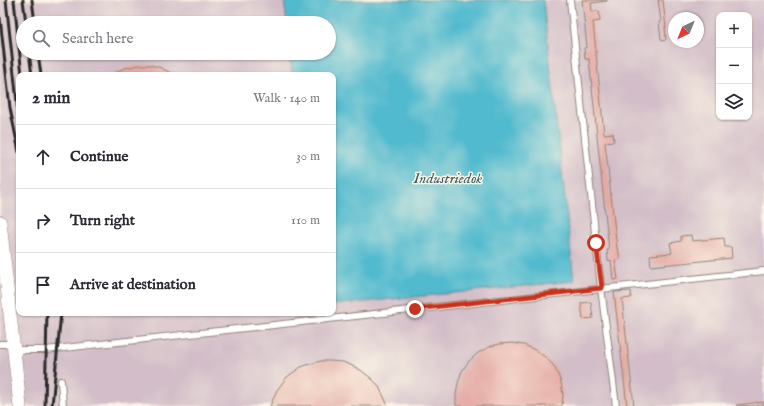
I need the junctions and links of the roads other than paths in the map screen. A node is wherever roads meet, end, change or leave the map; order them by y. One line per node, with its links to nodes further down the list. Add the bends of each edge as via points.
1 (570, 0): 4 (lane)
2 (0, 222): 6 (street, via 7,307)
3 (764, 271): 4 (lane)
4 (602, 288): 6 (lane, via 46,350); 10 (lane)
5 (0, 344): 6 (lane)
6 (14, 347): 8 (street)
7 (61, 381): 9 (lane)
8 (20, 406)
9 (63, 406)
10 (616, 406)

